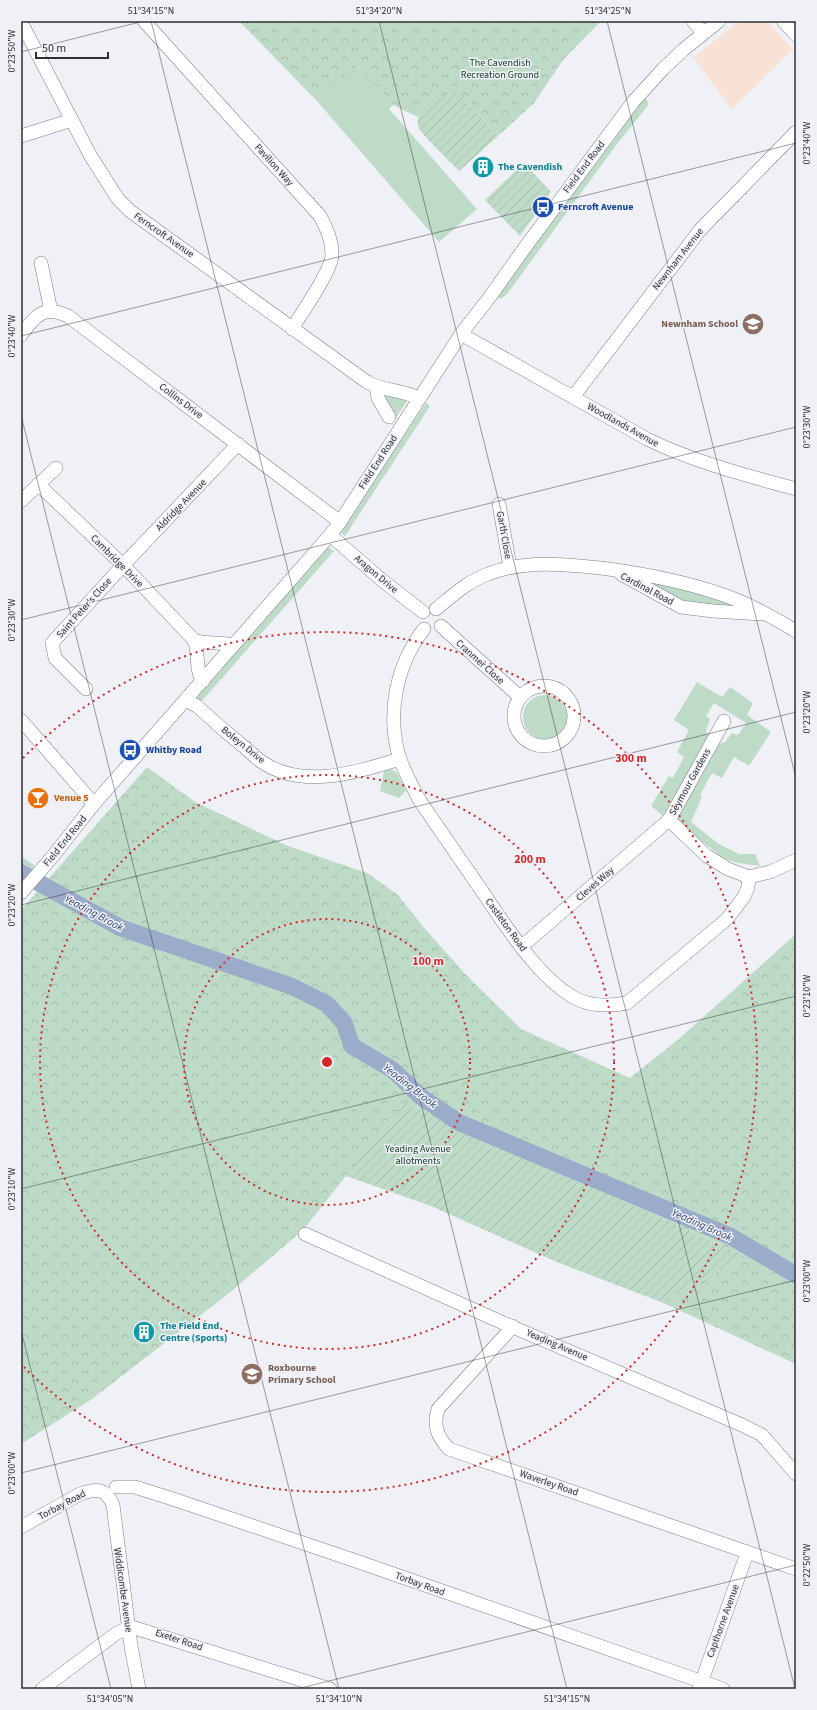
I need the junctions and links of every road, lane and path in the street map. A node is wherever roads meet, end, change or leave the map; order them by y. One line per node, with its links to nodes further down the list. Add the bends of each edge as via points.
1 (144, 21): 13 (street, Pavilion Way, via 320,216 329,234 332,256 322,279)
2 (694, 21): 6 (street)
3 (719, 21): 6 (street, Field End Road)
4 (782, 21): 7 (street)
5 (21, 22): 8 (street, Ferncroft Avenue)
6 (703, 32): 14 (street, Field End Road, via 662,69 633,102)
7 (796, 35)
8 (72, 120): 10 (street); 13 (street, Ferncroft Avenue, via 108,185 130,211)
9 (796, 132): 17 (street, Newnham Avenue, via 700,230)
10 (21, 136)
11 (41, 263): 12 (street)
12 (51, 311): 15 (street, via 42,312 35,317); 20 (street, Collins Drive, via 68,316)
13 (292, 329): 16 (street, Ferncroft Avenue)
14 (461, 334): 17 (street, Woodlands Avenue); 18 (street, Field End Road)
15 (21, 335)
16 (376, 387): 18 (street, Ferncroft Avenue, via 404,392); 19 (street, via 378,398)
17 (573, 397): 23 (street, Woodlands Avenue, via 668,449)
18 (419, 398): 26 (street, Field End Road)
19 (389, 417)
20 (238, 444): 26 (street, Collins Drive); 28 (street, Aldridge Avenue)
21 (56, 468): 22 (street)
22 (38, 484): 24 (street); 28 (street, Cambridge Drive)
23 (796, 490)
24 (21, 502)
25 (499, 504): 29 (street, Garth Close)
26 (340, 522): 27 (street, Field End Road)
27 (330, 535): 31 (street, Aragon Drive, via 383,580); 37 (street, Field End Road)
28 (123, 565): 36 (street, Cambridge Drive); 39 (street, Saint Peter's Close, via 52,643 55,658)
29 (510, 567): 30 (street, Cardinal Road, via 541,563); 31 (street, Cardinal Road, via 472,580)
30 (601, 568): 32 (street, Cardinal Road, via 635,572 713,592 738,600); 32 (street, Cardinal Road, via 623,575 681,607 713,612)
31 (429, 611): 33 (street, via 442,617); 34 (street, via 420,621)
32 (764, 614): 35 (street, Cardinal Road)
33 (441, 626): 34 (street, via 435,631); 40 (street, Cranmer Close)
34 (424, 629): 44 (street, Castleton Road, via 404,662 397,687 393,713)
35 (796, 631)
36 (194, 640): 37 (street); 38 (street, via 197,646 198,674)
37 (233, 645): 38 (street, Field End Road)
38 (203, 681): 41 (street, Field End Road)
39 (86, 689)
40 (520, 697): 40 (street, via 528,690 539,686 550,686 564,693 574,711 574,720 568,735 560,742 544,747 525,740 514,724 513,715)
41 (186, 700): 44 (street, Boleyn Drive, via 262,762 280,771 323,777); 45 (street, Field End Road)
42 (21, 720): 45 (street)
43 (724, 721): 46 (street, Seymour Gardens)
44 (400, 759): 50 (street, Castleton Road, via 420,801)
45 (94, 804): 49 (street, Field End Road)
46 (669, 820): 48 (street, Seymour Gardens, via 707,856 728,869); 50 (street, Cleves Way)
47 (796, 860): 48 (street, via 770,872)
48 (748, 876): 50 (street, Castleton Road, via 748,887 744,897 727,919 627,1003 611,1006 591,1005 578,1000 560,988)
49 (28, 884)
50 (521, 947)
51 (304, 1234): 52 (street, Yeading Avenue)
52 (512, 1326): 53 (street, Yeading Avenue, via 762,1435); 56 (street, Waverley Road, via 438,1409 435,1419 437,1431 441,1441 449,1449)
53 (796, 1474)
54 (110, 1490): 55 (street, Torbay Road, via 90,1490 80,1494); 58 (street, Widdicombe Avenue); 59 (street, Torbay Road, via 135,1487 176,1500 359,1562)
55 (21, 1527)
56 (747, 1553): 57 (street, Waverley Road); 59 (street, Capthorne Avenue)
57 (796, 1569)
58 (128, 1628): 60 (street, via 118,1632); 61 (street, Widdicombe Avenue); 62 (street, Exeter Road, via 144,1629)
59 (700, 1685): 63 (street, Torbay Road)
60 (42, 1689)
61 (139, 1689)
62 (330, 1689)
63 (723, 1689)

